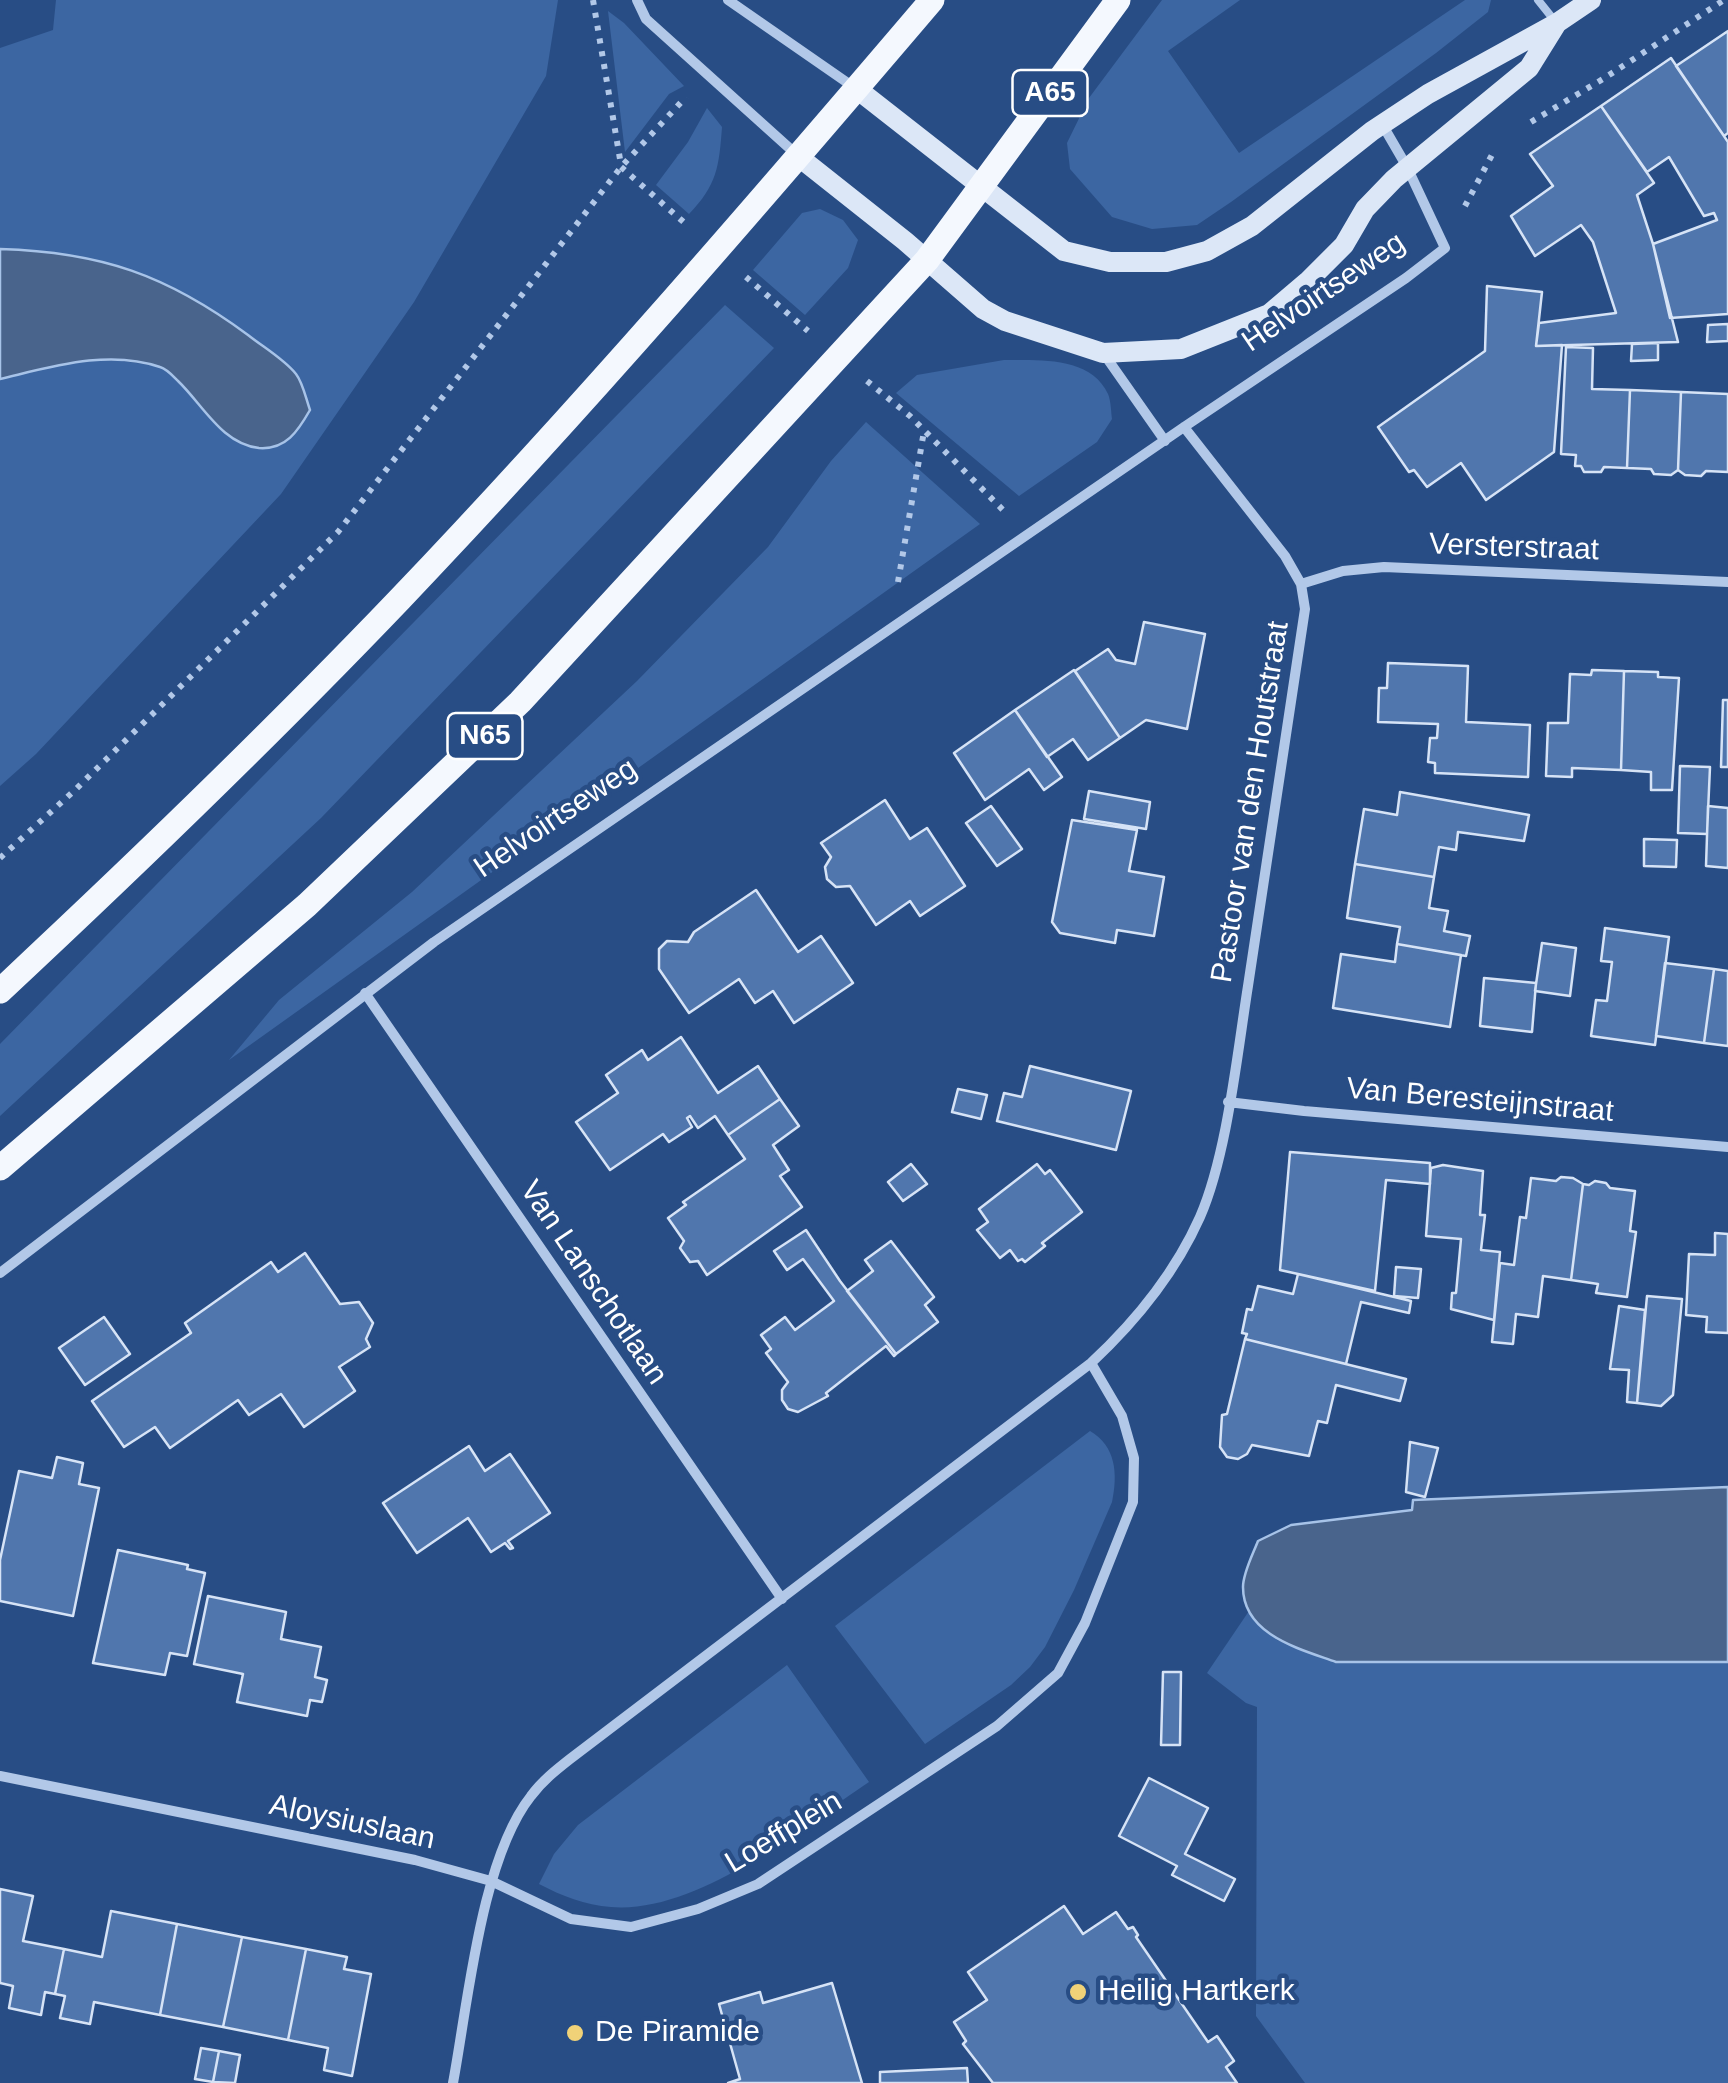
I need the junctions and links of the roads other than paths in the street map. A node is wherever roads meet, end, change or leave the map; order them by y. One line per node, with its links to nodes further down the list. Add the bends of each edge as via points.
1 (637, 0): 10 (street, via 646,20)
2 (728, 0): 8 (street)
3 (932, 0): 8 (main road)
4 (1118, 0): 12 (main road, A65)
5 (1538, 0): 7 (lane)
6 (1592, 0): 7 (main road, Helvoirtseweg)
7 (1557, 23): 9 (main road, Helvoirtseweg); 11 (main road, Helvoirtseweg, via 1529,68)
8 (856, 89): 10 (main road); 12 (main road, Helvoirtseweg)
9 (1382, 124): 11 (street, Helvoirtseweg); 12 (main road, Helvoirtseweg, via 1252,226 1207,251 1166,262 1110,262 1064,251)
10 (799, 157): 13 (main road, Helvoirtseweg); 19 (main road, via 400,599)
11 (1407, 167): 14 (main road, Helvoirtseweg, via 1365,209 1344,244 1269,314 1181,349); 15 (street, Helvoirtseweg, via 1445,248)
12 (981, 184): 13 (main road, N65)
13 (927, 260): 14 (main road, Helvoirtseweg, via 983,309); 23 (main road, N65, via 520,702 307,905)
14 (1103, 353): 16 (street)
15 (1184, 426): 16 (street, Helvoirtseweg); 18 (street, Pastoor van den Houtstraat, via 1286,556)
16 (1165, 440): 20 (street, Helvoirtseweg)
17 (1728, 582): 18 (street, Versterstraat, via 1384,567)
18 (1300, 584): 21 (street, Pastoor van den Houtstraat, via 1305,610)
19 (0, 991)
20 (365, 993): 24 (street, Helvoirtseweg); 26 (street, Van Lanschotlaan)
21 (1228, 1102): 22 (street, Van Beresteijnstraat); 25 (street, via 1216,1171 1188,1241 1126,1331)
22 (1728, 1147)
23 (0, 1168)
24 (0, 1273)
25 (1090, 1363): 26 (street); 28 (street, Loeffplein, via 1122,1416 1134,1458 1132,1502 1058,1673 996,1726 758,1884 698,1909 631,1928 571,1919)
26 (782, 1599): 28 (street, via 552,1774 516,1820)
27 (0, 1776): 28 (street, Aloysiuslaan)
28 (491, 1880): 29 (street)
29 (453, 2083)

